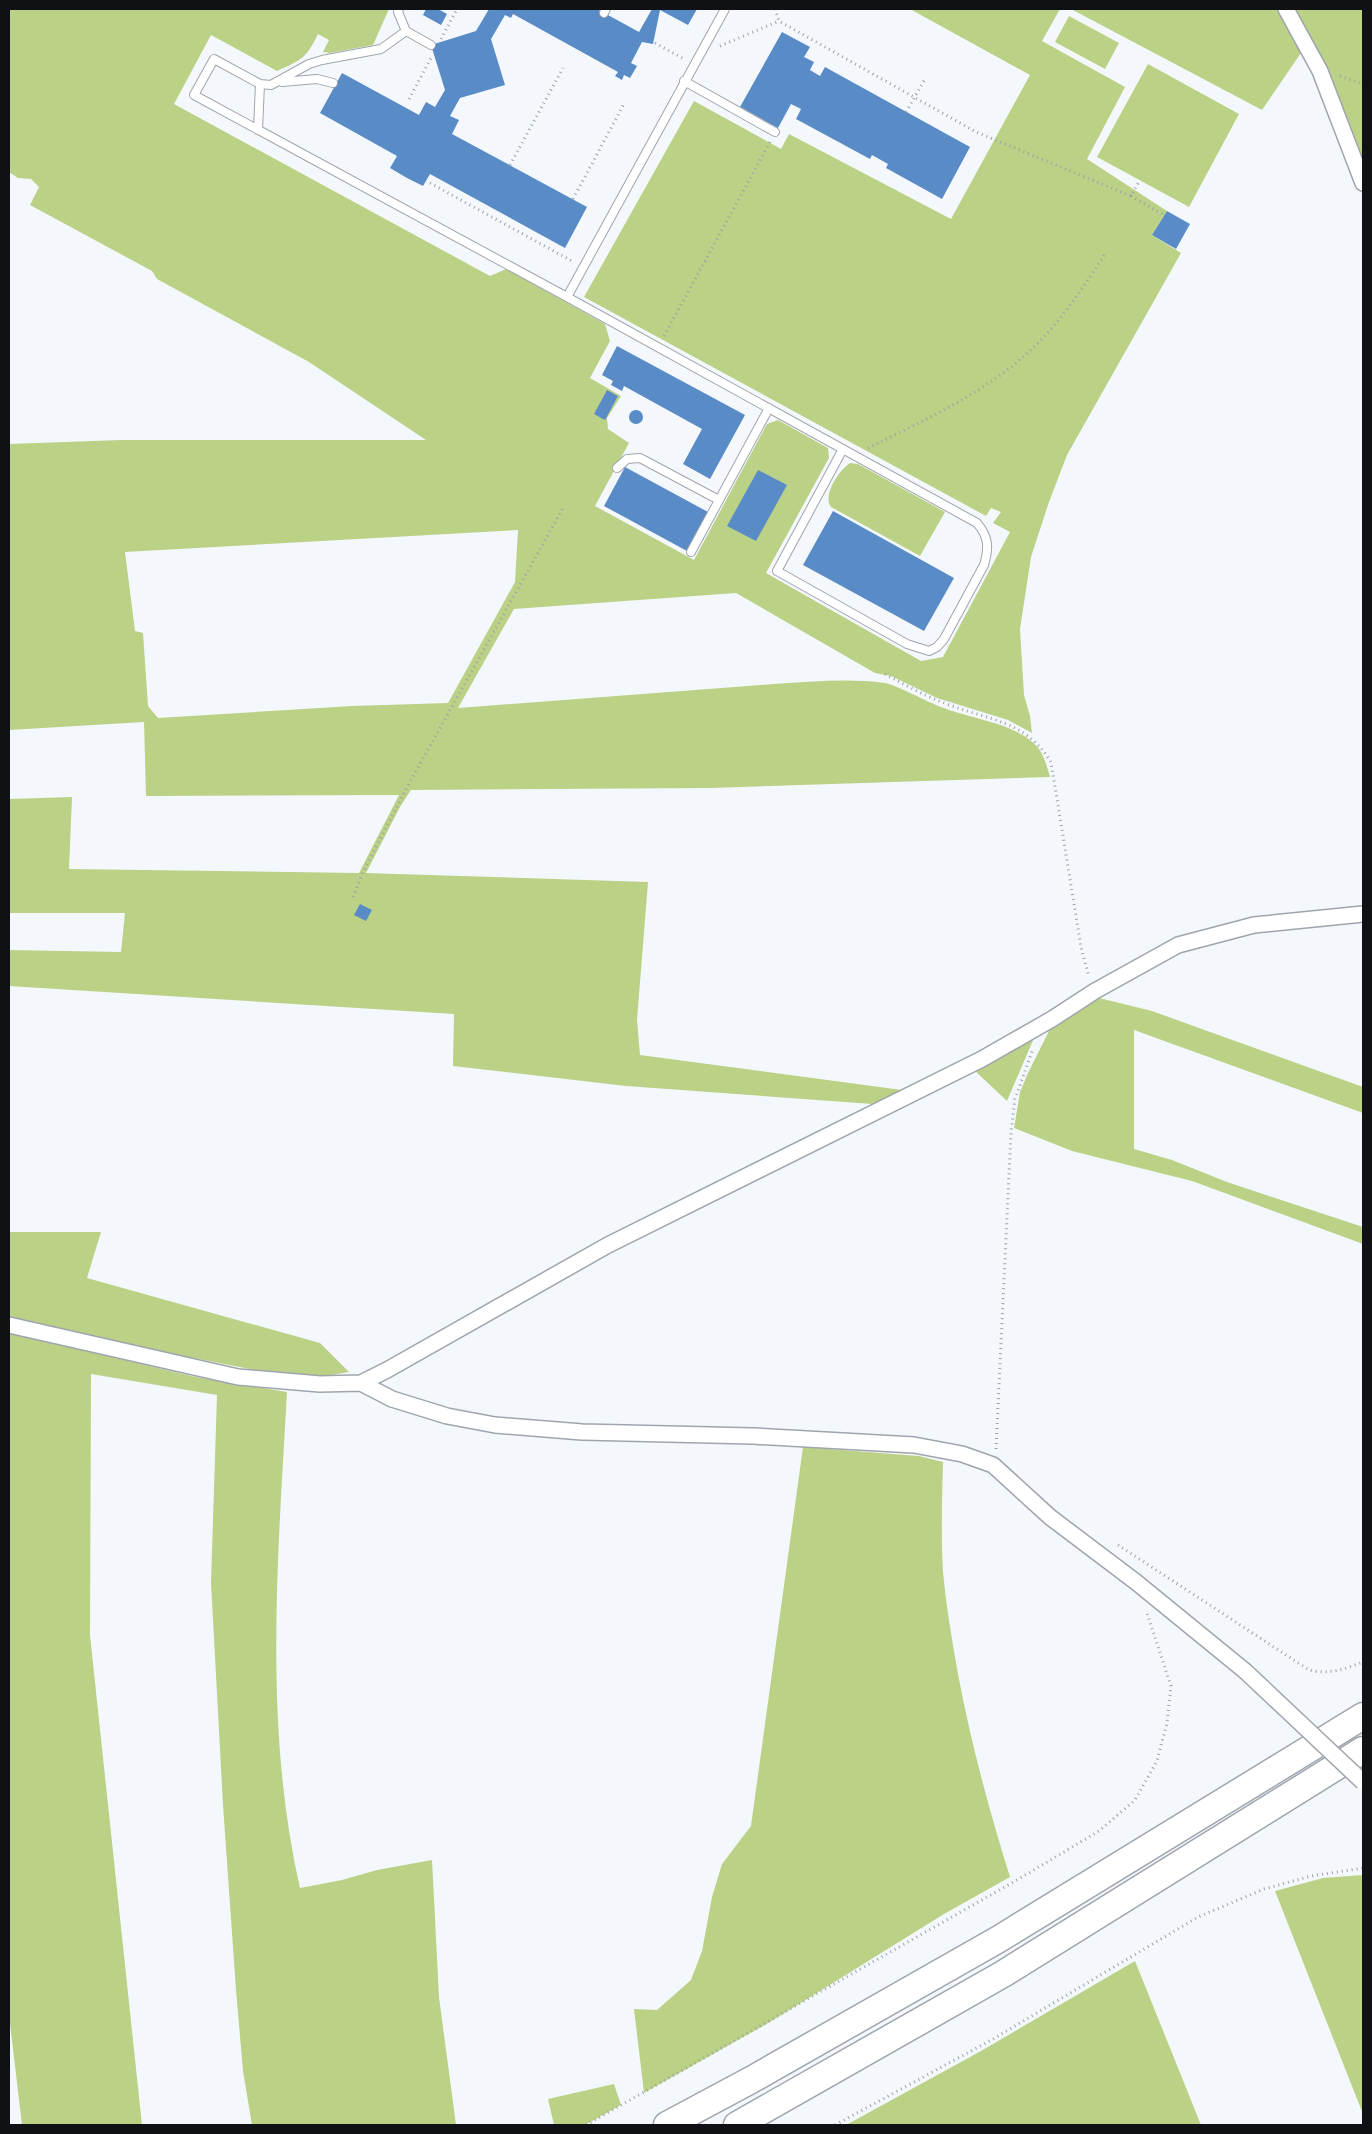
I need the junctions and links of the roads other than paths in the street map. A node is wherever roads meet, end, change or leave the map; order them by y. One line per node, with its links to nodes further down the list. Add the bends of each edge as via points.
1 (399, 9): 4 (lane)
2 (725, 9): 6 (lane)
3 (1286, 9): 12 (street, via 1320,71)
4 (406, 31): 5 (lane); 7 (lane, via 381,49 316,62)
5 (435, 46)
6 (684, 81): 11 (lane); 13 (lane)
7 (280, 82): 8 (lane, via 317,79); 9 (lane)
8 (332, 83)
9 (260, 84): 10 (lane); 10 (lane, via 214,59 194,95)
10 (258, 130): 13 (lane)
11 (775, 132)
12 (1363, 182)
13 (567, 297): 14 (lane)
14 (769, 408): 15 (lane); 17 (lane)
15 (843, 449): 15 (lane, via 777,571 907,644 929,651 944,639 984,565 988,553 984,532 977,522)
16 (618, 468): 17 (lane, via 627,459 640,458)
17 (719, 500): 18 (lane)
18 (691, 552)
19 (1363, 914): 21 (street, via 1254,925 1178,945 982,1059 608,1245)
20 (9, 1325): 21 (street, via 238,1377 320,1384)
21 (361, 1383): 24 (street, bridge, via 401,1402 447,1416 495,1425 582,1432 753,1436 914,1445 962,1454 994,1466 1050,1517 1245,1671)
22 (1363, 1716): 25 (highway, via 999,1939)
23 (1363, 1750): 26 (highway, via 1003,1974)
24 (1363, 1782)
25 (667, 2125)
26 (737, 2125)

